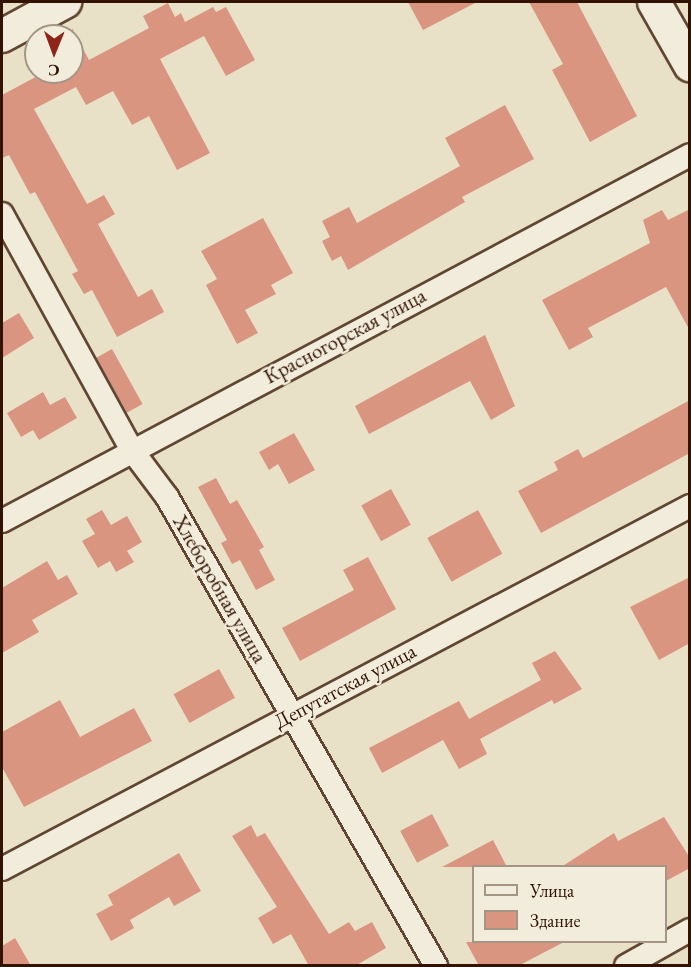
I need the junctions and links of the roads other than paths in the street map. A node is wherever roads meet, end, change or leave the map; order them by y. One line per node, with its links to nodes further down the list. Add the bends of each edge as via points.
1 (65, 2): 3 (main road)
2 (654, 2): 4 (main road)
3 (2, 36)
4 (690, 65)
5 (690, 155): 7 (street, Красногорская улица)
6 (2, 214): 7 (street, Хлеборобная улица)
7 (131, 449): 9 (street, Красногорская улица); 10 (street, Хлеборобная улица, via 167,497)
8 (690, 506): 10 (street, Депутатская улица)
9 (2, 521)
10 (291, 714): 11 (street, Депутатская улица); 15 (street, Хлеборобная улица)
11 (2, 869)
12 (690, 930): 14 (street)
13 (667, 943): 16 (street)
14 (667, 943)
15 (436, 966)
16 (626, 966)

